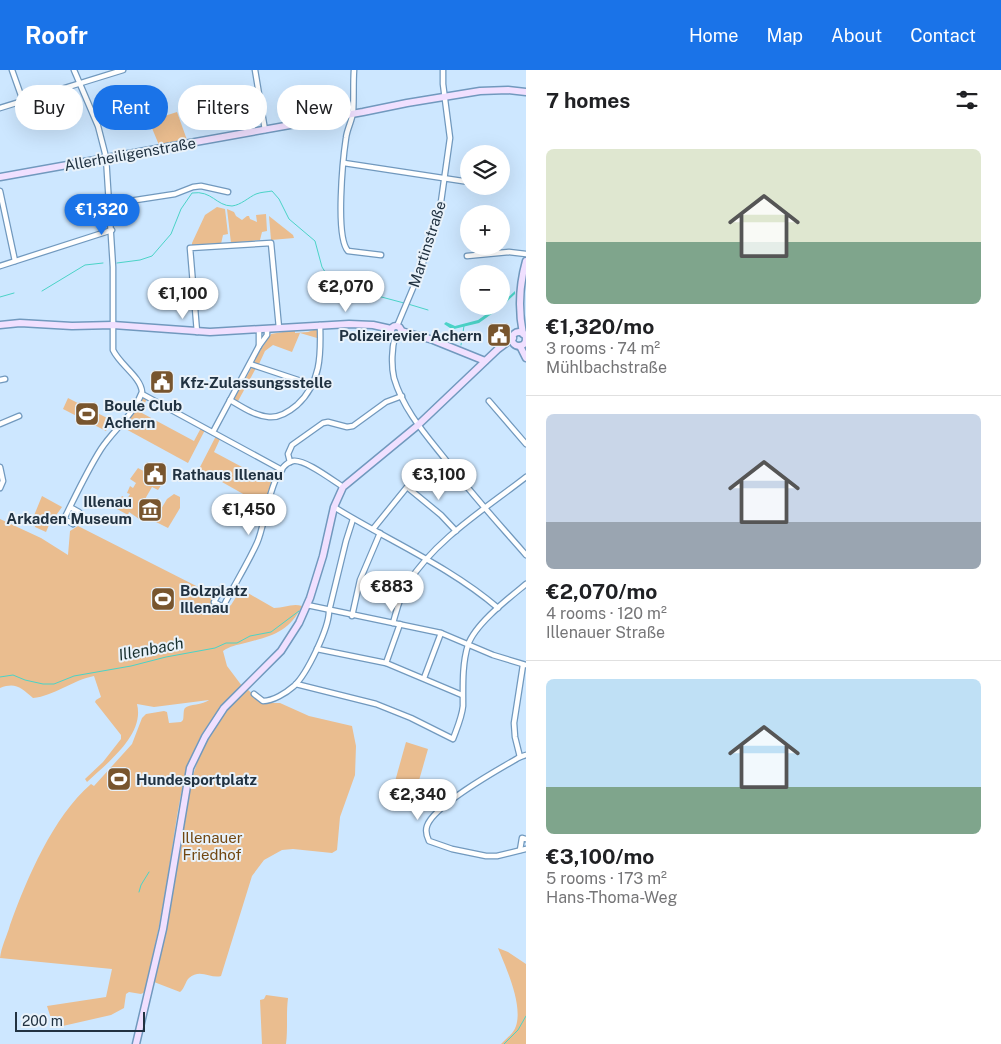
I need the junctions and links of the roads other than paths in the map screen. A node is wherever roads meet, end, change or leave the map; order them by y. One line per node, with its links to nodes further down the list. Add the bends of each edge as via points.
1 (12, 70): 8 (street)
2 (74, 70): 7 (street)
3 (123, 70): 7 (street)
4 (255, 70): 10 (street)
5 (354, 70): 15 (street)
6 (443, 70): 12 (street, Martinstraße)
7 (80, 83): 9 (street); 18 (street, via 98,126)
8 (17, 85)
9 (74, 85)
10 (258, 85)
11 (526, 92): 12 (main road, Allerheiligenstraße, via 492,90)
12 (445, 97): 15 (main road, Allerheiligenstraße); 21 (street, Martinstraße, via 450,138)
13 (15, 103): 14 (street)
14 (0, 108)
15 (353, 114): 17 (main road, Allerheiligenstraße); 19 (street, via 346,138)
16 (265, 130): 18 (main road, Allerheiligenstraße)
17 (267, 130)
18 (106, 157): 20 (main road, Allerheiligenstraße); 25 (street)
19 (344, 163): 21 (street); 28 (street, via 340,212 344,247 348,251)
20 (0, 178)
21 (446, 178): 22 (street); 39 (street, Martinstraße, via 421,269)
22 (460, 180)
23 (0, 191): 30 (street)
24 (228, 192): 25 (street, via 201,186 175,194)
25 (110, 204): 26 (street)
26 (112, 230): 30 (street); 34 (street)
27 (526, 254): 29 (street, via 509,252)
28 (381, 255)
29 (467, 256)
30 (15, 261): 32 (street)
31 (526, 262): 41 (main road, via 520,289)
32 (0, 266)
33 (0, 324): 34 (main road)
34 (113, 325): 40 (main road); 47 (street, via 113,350 140,384)
35 (320, 326): 36 (main road); 39 (main road, via 361,324); 46 (street, via 319,367)
36 (279, 328): 37 (main road); 40 (street, via 272,243 190,248)
37 (267, 329): 38 (main road); 42 (street, via 267,335)
38 (259, 330): 40 (main road); 42 (street)
39 (396, 330): 44 (main road, via 433,340); 48 (street, Martinstraße, via 393,368)
40 (196, 332)
41 (522, 341): 43 (main road); 44 (main road, via 495,352)
42 (259, 346): 45 (street)
43 (526, 358)
44 (485, 361): 53 (main road)
45 (250, 364): 46 (street); 49 (street)
46 (313, 385): 49 (street, via 305,398 291,410 271,417)
47 (142, 394): 54 (street); 63 (street, via 129,417 102,449)
48 (402, 396): 53 (street, Martinstraße); 56 (street, via 386,402 354,426 323,423 292,445 288,454)
49 (230, 400): 54 (street)
50 (489, 401): 55 (street)
51 (19, 416): 52 (street)
52 (0, 424)
53 (417, 426): 60 (main road); 64 (street, Martinstraße)
54 (213, 432): 58 (street)
55 (526, 444)
56 (290, 462): 58 (street); 60 (street, via 305,463)
57 (0, 466): 61 (street)
58 (282, 470): 72 (street, via 270,494 258,540)
59 (526, 477): 64 (street)
60 (343, 487): 62 (main road)
61 (0, 488)
62 (334, 506): 65 (street); 73 (main road, via 323,556)
63 (70, 507)
64 (486, 508): 67 (street); 69 (street, Martinstraße)
65 (354, 518): 66 (street); 75 (street)
66 (373, 529): 67 (street, via 407,487); 68 (street)
67 (456, 531): 70 (street)
68 (380, 533): 70 (street); 76 (street, via 360,580)
69 (526, 555)
70 (426, 558): 74 (street); 77 (street, via 403,592)
71 (526, 584): 74 (street)
72 (230, 594)
73 (307, 605): 75 (street); 92 (main road, via 293,635 281,651 224,708 190,768 163,929)
74 (498, 608): 80 (street)
75 (329, 611): 76 (street); 81 (street)
76 (352, 616): 77 (street)
77 (393, 623): 78 (street)
78 (400, 624): 79 (street); 82 (street)
79 (441, 633): 80 (street); 84 (street)
80 (468, 644): 83 (street); 87 (street)
81 (317, 648): 82 (street); 85 (street)
82 (386, 662): 84 (street)
83 (524, 665): 89 (street, via 514,722)
84 (424, 678): 87 (street)
85 (296, 684): 86 (street, via 270,701 263,701); 87 (street, via 376,704 453,739 461,717)
86 (254, 694)
87 (462, 695)
88 (526, 756): 89 (street)
89 (520, 757): 91 (street, via 465,790 446,805 426,828 429,841 452,849 491,856)
90 (526, 838): 91 (street, via 522,838)
91 (523, 850)
92 (136, 1044)

